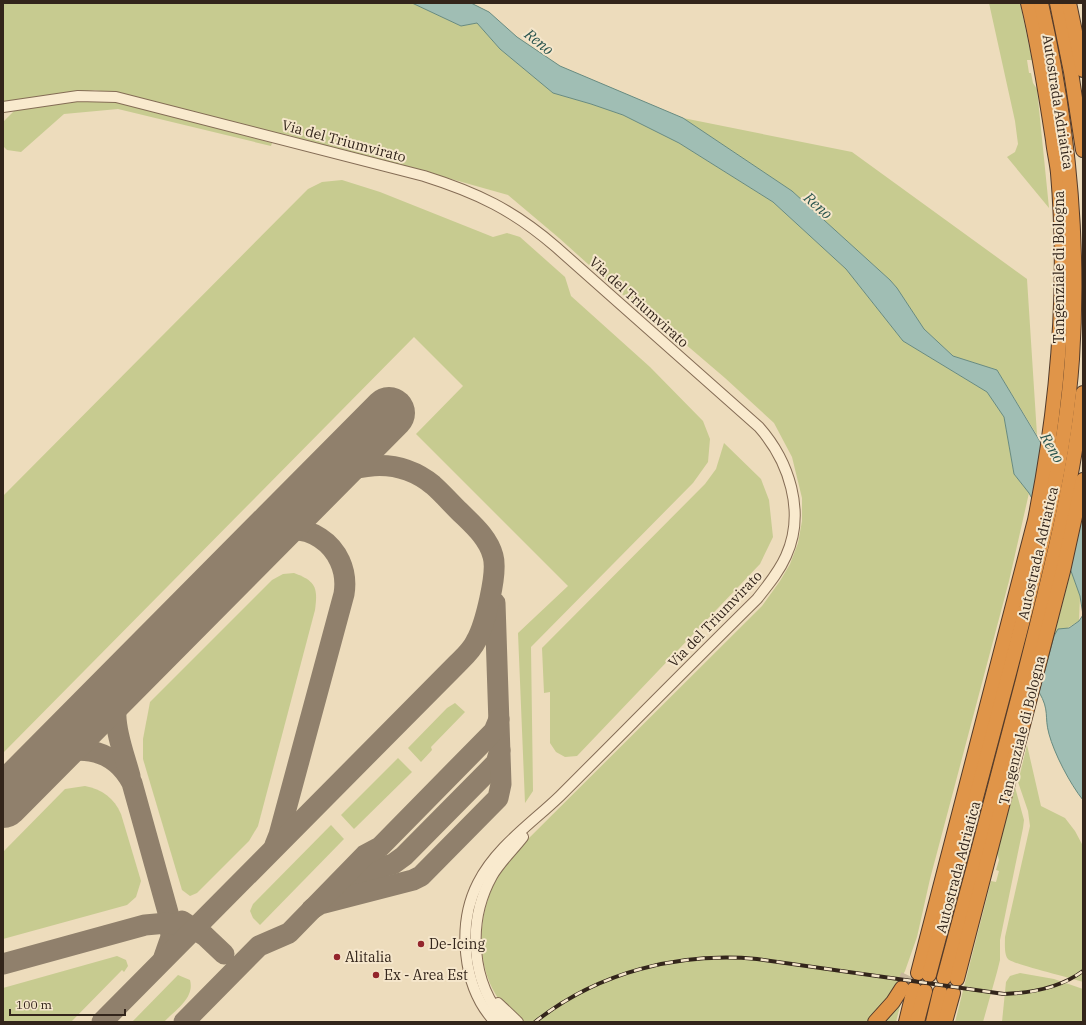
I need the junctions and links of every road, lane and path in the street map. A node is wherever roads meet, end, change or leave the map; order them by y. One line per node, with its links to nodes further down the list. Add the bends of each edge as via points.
1 (1028, 3): 13 (highway, Tangenziale di Bologna, via 1044,78 1058,171 1061,210 1060,344 1044,476)
2 (1041, 3): 13 (highway, Autostrada Adriatica, via 1058,88 1072,188 1074,318 1065,421 1044,537 988,756)
3 (1057, 3): 9 (highway, Autostrada Adriatica)
4 (1069, 3): 5 (highway)
5 (1083, 70)
6 (17, 104): 7 (street, Via del Triumvirato); 8 (street); 12 (street, Via del Triumvirato, via 78,96 116,97 416,174 484,197 539,232 759,427 768,438 783,462 794,502 794,530 782,565 756,599)
7 (3, 107)
8 (3, 115)
9 (1083, 150)
10 (1083, 393): 14 (highway, Autostrada Adriatica, via 1064,511 999,773)
11 (1083, 480): 14 (highway, Tangenziale di Bologna, via 1063,571 1007,790)
12 (542, 814): 15 (street, Via del Triumvirato, via 493,874 482,898 475,938); 18 (street, Via del Triumvirato, via 494,857 472,895 466,924 466,947 470,973)
13 (919, 974)
14 (954, 979)
15 (482, 981): 21 (street, Via del Triumvirato, via 492,1005); 22 (street, Via del Triumvirato, via 499,1005)
16 (914, 989): 23 (highway, via 893,1002); 24 (highway); 25 (highway)
17 (950, 993): 26 (highway); 27 (highway); 28 (highway)
18 (481, 1002): 19 (street, Via del Triumvirato); 20 (street, Via del Triumvirato)
19 (494, 1022)
20 (501, 1022)
21 (506, 1022)
22 (518, 1022)
23 (875, 1022)
24 (906, 1022)
25 (917, 1022)
26 (933, 1022)
27 (945, 1022)
28 (952, 1022)

